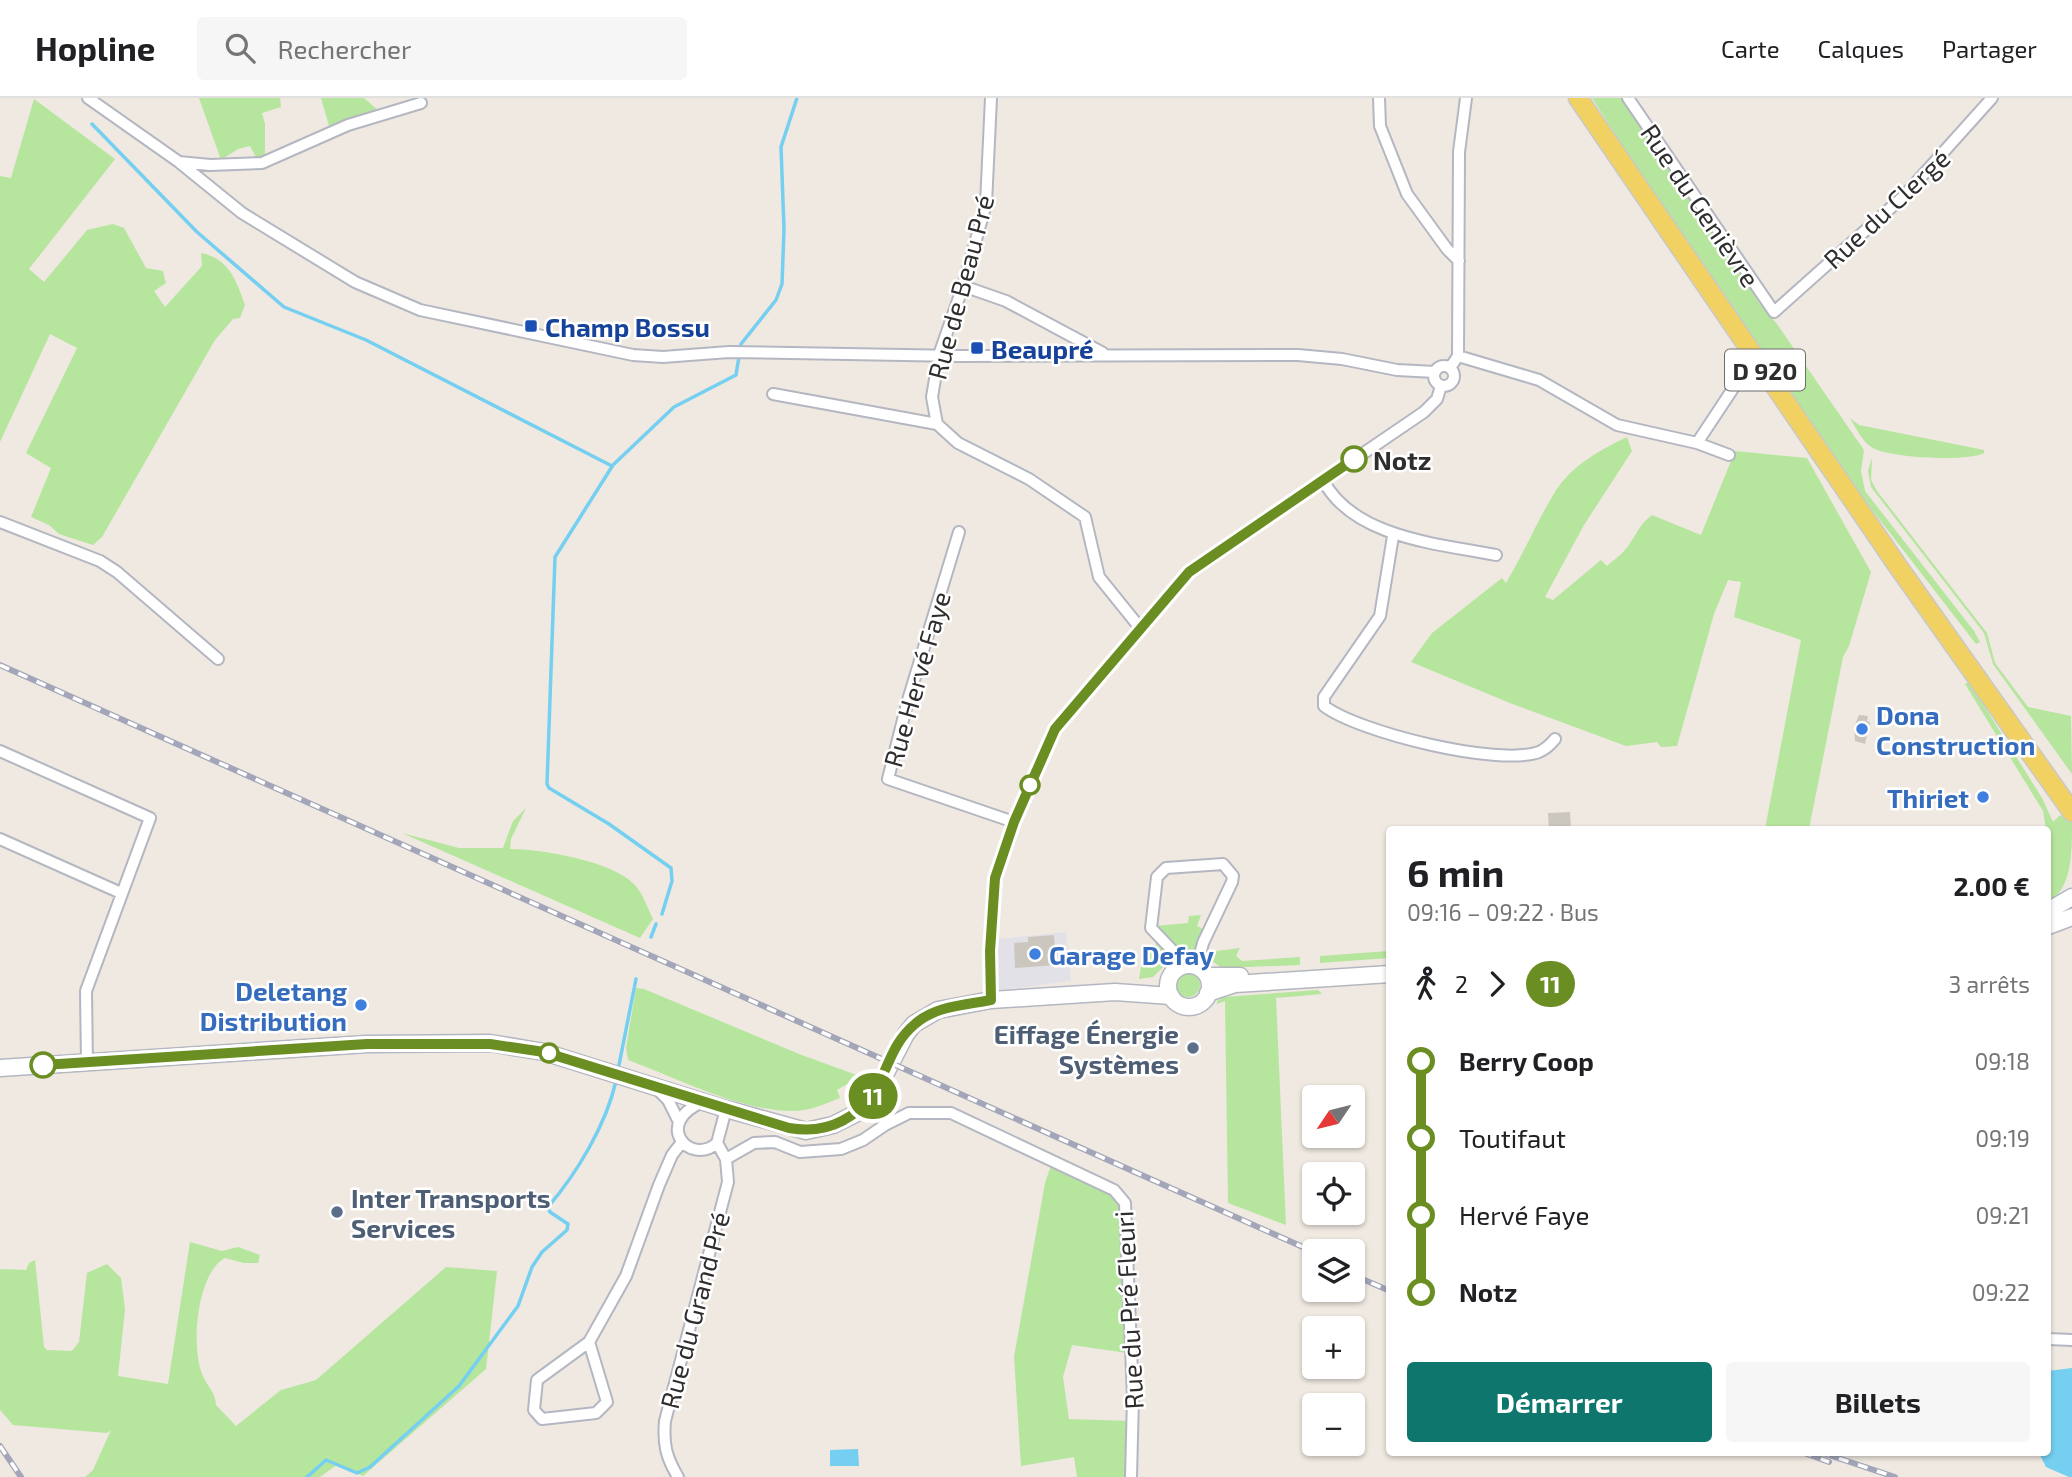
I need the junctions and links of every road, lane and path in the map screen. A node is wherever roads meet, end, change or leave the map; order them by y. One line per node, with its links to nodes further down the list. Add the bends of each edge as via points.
1 (88, 98): 9 (street)
2 (991, 98): 11 (street, Rue de Beau Pré, via 986,204)
3 (1380, 98): 10 (street, via 1380,126 1407,194)
4 (1466, 98): 10 (street, via 1459,152)
5 (1578, 98): 28 (main road, D 920)
6 (1628, 98): 12 (street, Rue du Genièvre)
7 (1992, 98): 12 (street, Rue du Clergé, via 1904,196)
8 (421, 103): 9 (street, via 348,125 262,163)
9 (179, 162): 14 (street, via 292,246 355,282 420,310 633,355)
10 (1459, 261): 15 (street)
11 (963, 286): 13 (street, via 1006,301); 14 (street, Rue de Beau Pré)
12 (1774, 312)
13 (1105, 354): 14 (street); 17 (street, via 1298,355)
14 (939, 355): 21 (street, Rue de Beau Pré, via 932,397)
15 (1458, 356): 16 (street); 22 (street, via 1539,380 1617,425)
16 (1450, 368): 17 (street, via 1440,367); 19 (street, via 1452,383)
17 (1435, 372): 19 (street)
18 (1740, 378): 22 (street)
19 (1441, 386): 24 (street, via 1437,400 1424,412)
20 (773, 394): 21 (street)
21 (937, 424): 30 (street, via 958,443 1029,479 1085,517 1100,577)
22 (1697, 443): 23 (street)
23 (1729, 456)
24 (1323, 480): 27 (street, via 1355,515); 30 (street, via 1189,572)
25 (0, 522): 31 (street, via 100,561)
26 (959, 532): 36 (street, Rue Hervé Faye, via 888,779)
27 (1394, 536): 29 (street); 32 (street, via 1380,617 1322,701 1329,710 1357,725 1508,757 1541,752)
28 (1887, 547): 34 (main road, D 920); 35 (main road, D 920)
29 (1496, 555)
30 (1141, 629): 36 (street, via 1055,729)
31 (218, 659)
32 (1555, 738)
33 (0, 751): 38 (street, via 150,818)
34 (2072, 795)
35 (2072, 812)
36 (1014, 822): 50 (street, via 995,878)
37 (0, 839): 38 (street)
38 (121, 893): 51 (street, via 86,991)
39 (2072, 897): 40 (main road)
40 (2051, 909)
41 (2072, 918): 42 (main road)
42 (2051, 925)
43 (1386, 967): 44 (main road, via 1241,975)
44 (1203, 971): 45 (main road, via 1188,965); 45 (street, via 1203,943 1232,882 1233,876 1223,864 1166,868 1157,877 1151,928 1172,950); 48 (main road)
45 (1174, 972): 47 (main road); 49 (main road)
46 (1386, 974): 48 (main road, via 1235,984)
47 (1115, 992): 49 (main road); 50 (main road)
48 (1208, 993): 49 (main road, via 1192,1006 1182,1006)
49 (1171, 996)
50 (991, 1000): 55 (main road, via 938,1010 914,1024 874,1096 858,1113 833,1125 806,1131)
51 (87, 1063): 52 (main road); 53 (main road, via 465,1042 544,1052)
52 (0, 1068)
53 (654, 1085): 54 (main road); 56 (street)
54 (704, 1102): 55 (main road); 56 (street, via 683,1113)
55 (726, 1110): 58 (street)
56 (678, 1121): 57 (street)
57 (682, 1142): 58 (street, via 704,1150); 62 (street, via 659,1185 626,1276)
58 (717, 1143): 59 (street)
59 (726, 1159): 63 (street, Rue du Grand Pré, via 728,1182 665,1421 665,1450); 64 (street, Rue du Pré Fleuri, via 754,1143 775,1142 800,1152 841,1149 909,1113 951,1113 1120,1194 1125,1203 1133,1397)
60 (2051, 1339): 61 (street)
61 (2072, 1340)
62 (589, 1342): 62 (street, via 537,1380 534,1409 542,1419 596,1413 607,1402)
63 (678, 1477)
64 (1131, 1477)

